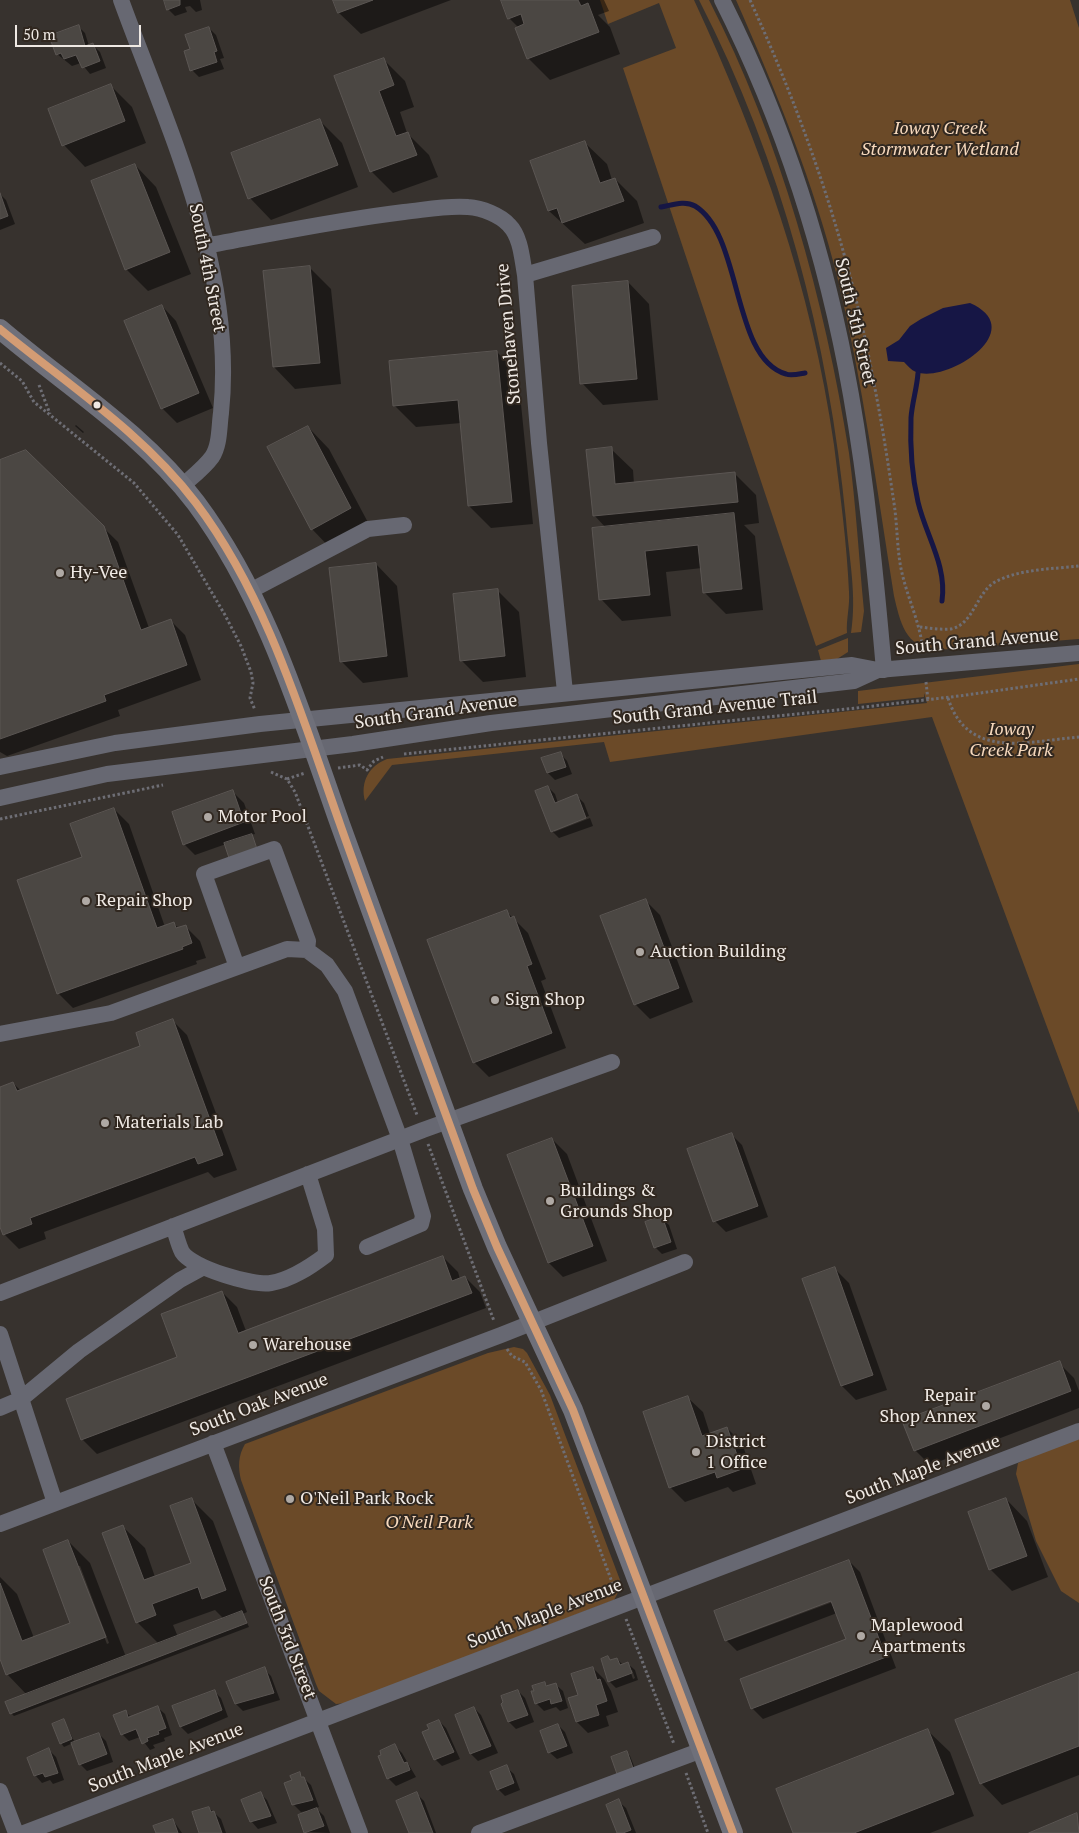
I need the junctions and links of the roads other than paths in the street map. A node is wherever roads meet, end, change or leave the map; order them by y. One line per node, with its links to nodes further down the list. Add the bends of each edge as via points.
1 (121, 0): 4 (street, South 4th Street, via 198,207)
2 (722, 0): 11 (street, South 5th Street, via 763,93 797,184 830,296 860,446 876,580)
3 (653, 237): 5 (street)
4 (205, 246): 5 (street, Stonehaven Drive, via 364,217 468,207 491,212 509,224 518,242); 7 (street, South 4th Street, via 216,296 222,348 218,441 212,457)
5 (525, 275): 12 (street, Stonehaven Drive)
6 (2, 334): 7 (main road, via 105,411)
7 (182, 486): 9 (main road, via 215,531)
8 (404, 526): 9 (street, via 368,529)
9 (250, 591): 13 (main road)
10 (1079, 653): 11 (street, South Grand Avenue)
11 (881, 670): 12 (street, South Grand Avenue, via 852,665); 14 (street, South Grand Avenue, via 854,681 491,723)
12 (565, 692): 13 (street, South Grand Avenue)
13 (303, 720): 14 (main road); 15 (street, South Grand Avenue, via 115,743)
14 (313, 749): 16 (street, South Grand Avenue, via 107,774); 21 (main road)
15 (0, 767)
16 (0, 798)
17 (307, 950): 18 (street, via 287,949); 18 (street, via 308,941 274,849 204,874); 22 (street, via 327,966 345,991)
18 (237, 967): 19 (street, via 111,1013)
19 (2, 1028)
20 (612, 1062): 21 (street)
21 (448, 1121): 22 (street); 29 (main road, via 497,1247)
22 (400, 1139): 23 (street); 25 (street, via 423,1216 421,1224)
23 (308, 1174): 24 (street); 27 (street, via 325,1229 326,1255 308,1269 271,1283 253,1282)
24 (172, 1226): 27 (street, via 182,1252); 28 (street)
25 (367, 1247)
26 (685, 1262): 29 (street, South Oak Avenue)
27 (202, 1268): 31 (street, via 79,1351)
28 (0, 1293)
29 (531, 1323): 34 (street, South Oak Avenue); 37 (main road, via 573,1410)
30 (0, 1334): 31 (street)
31 (21, 1399): 32 (street); 35 (street)
32 (0, 1408)
33 (1079, 1431): 37 (street, South Maple Avenue)
34 (213, 1443): 35 (street, South Oak Avenue); 38 (street, South 3rd Street)
35 (55, 1503): 36 (street, South Oak Avenue)
36 (0, 1524)
37 (644, 1598): 38 (street, South Maple Avenue); 39 (main road)
38 (318, 1722): 42 (street, South Maple Avenue); 43 (street, South 3rd Street)
39 (702, 1750): 44 (street); 45 (main road)
40 (0, 1791): 41 (street)
41 (16, 1833)
42 (24, 1833)
43 (360, 1833)
44 (479, 1833)
45 (733, 1833)

